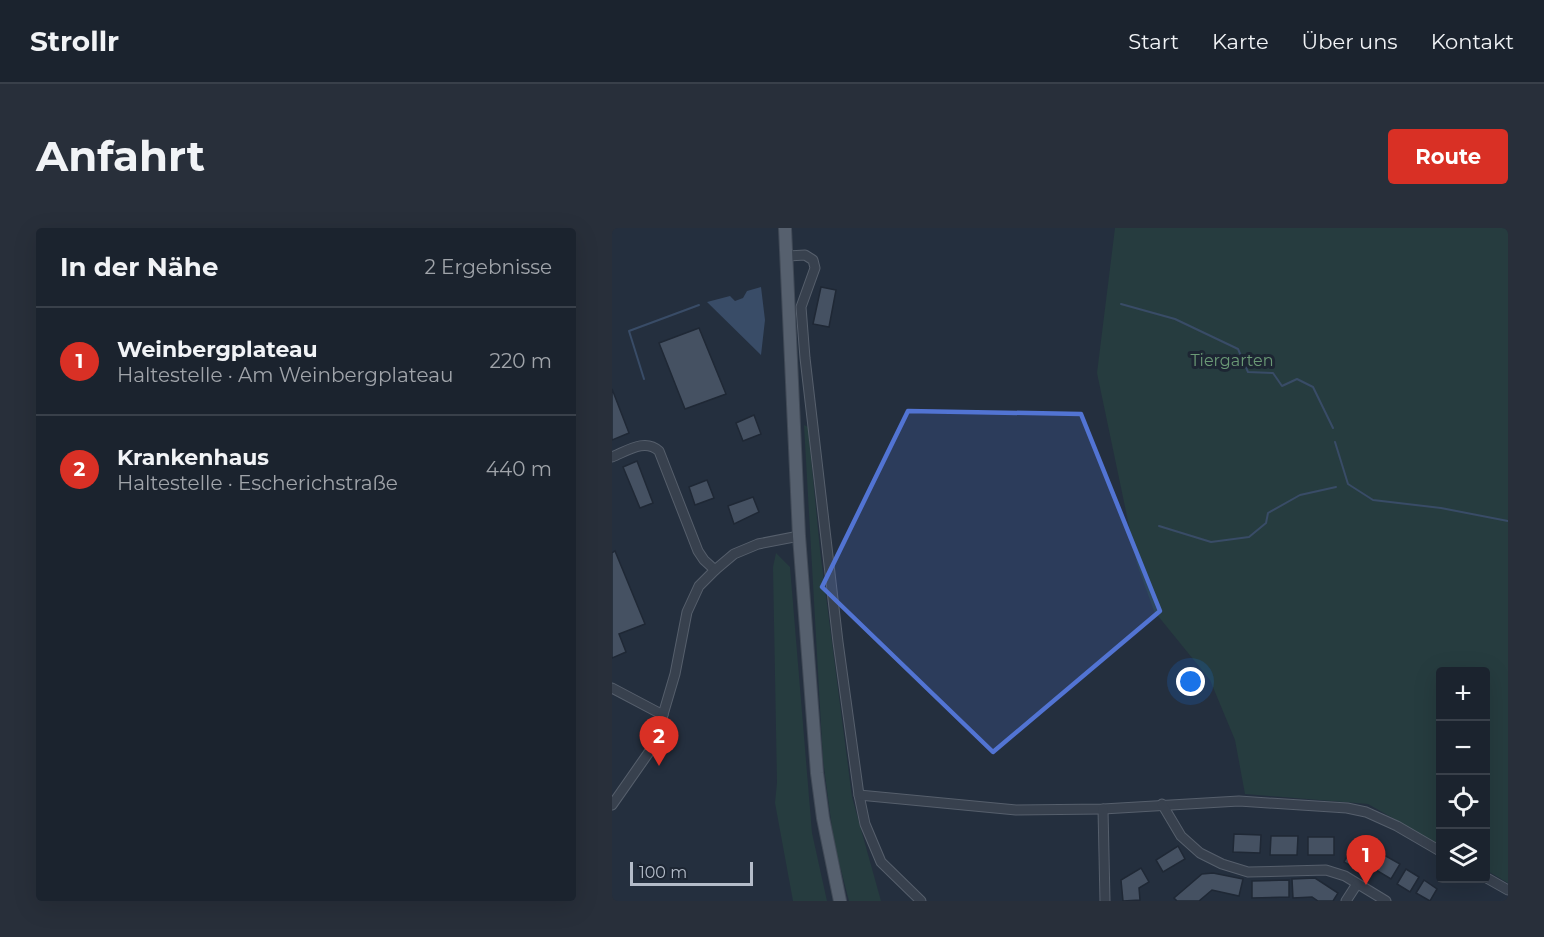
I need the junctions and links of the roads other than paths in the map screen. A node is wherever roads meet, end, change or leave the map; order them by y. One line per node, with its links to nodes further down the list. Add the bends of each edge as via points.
1 (786, 228): 2 (main road)
2 (788, 256): 4 (main road); 8 (street, via 805,255 813,260 815,268 801,307 805,358)
3 (612, 457): 5 (street, via 643,444 659,451 698,551)
4 (799, 536): 5 (street, via 758,544 734,554); 16 (main road, via 817,773)
5 (715, 570): 7 (street, via 699,586 687,612)
6 (612, 688): 7 (street)
7 (663, 715): 10 (street, via 654,745)
8 (859, 795): 11 (street, via 1016,810); 17 (street, via 865,824 881,862)
9 (1162, 804): 11 (street); 12 (street, via 1239,801 1347,808 1397,826); 14 (street, via 1181,836 1200,853 1222,864 1248,872 1326,870)
10 (612, 805)
11 (1103, 809): 18 (street)
12 (1436, 849)
13 (1490, 880): 15 (street)
14 (1357, 884): 19 (street); 20 (street)
15 (1508, 890)
16 (840, 901)
17 (921, 901)
18 (1105, 901)
19 (1346, 901)
20 (1386, 901)

